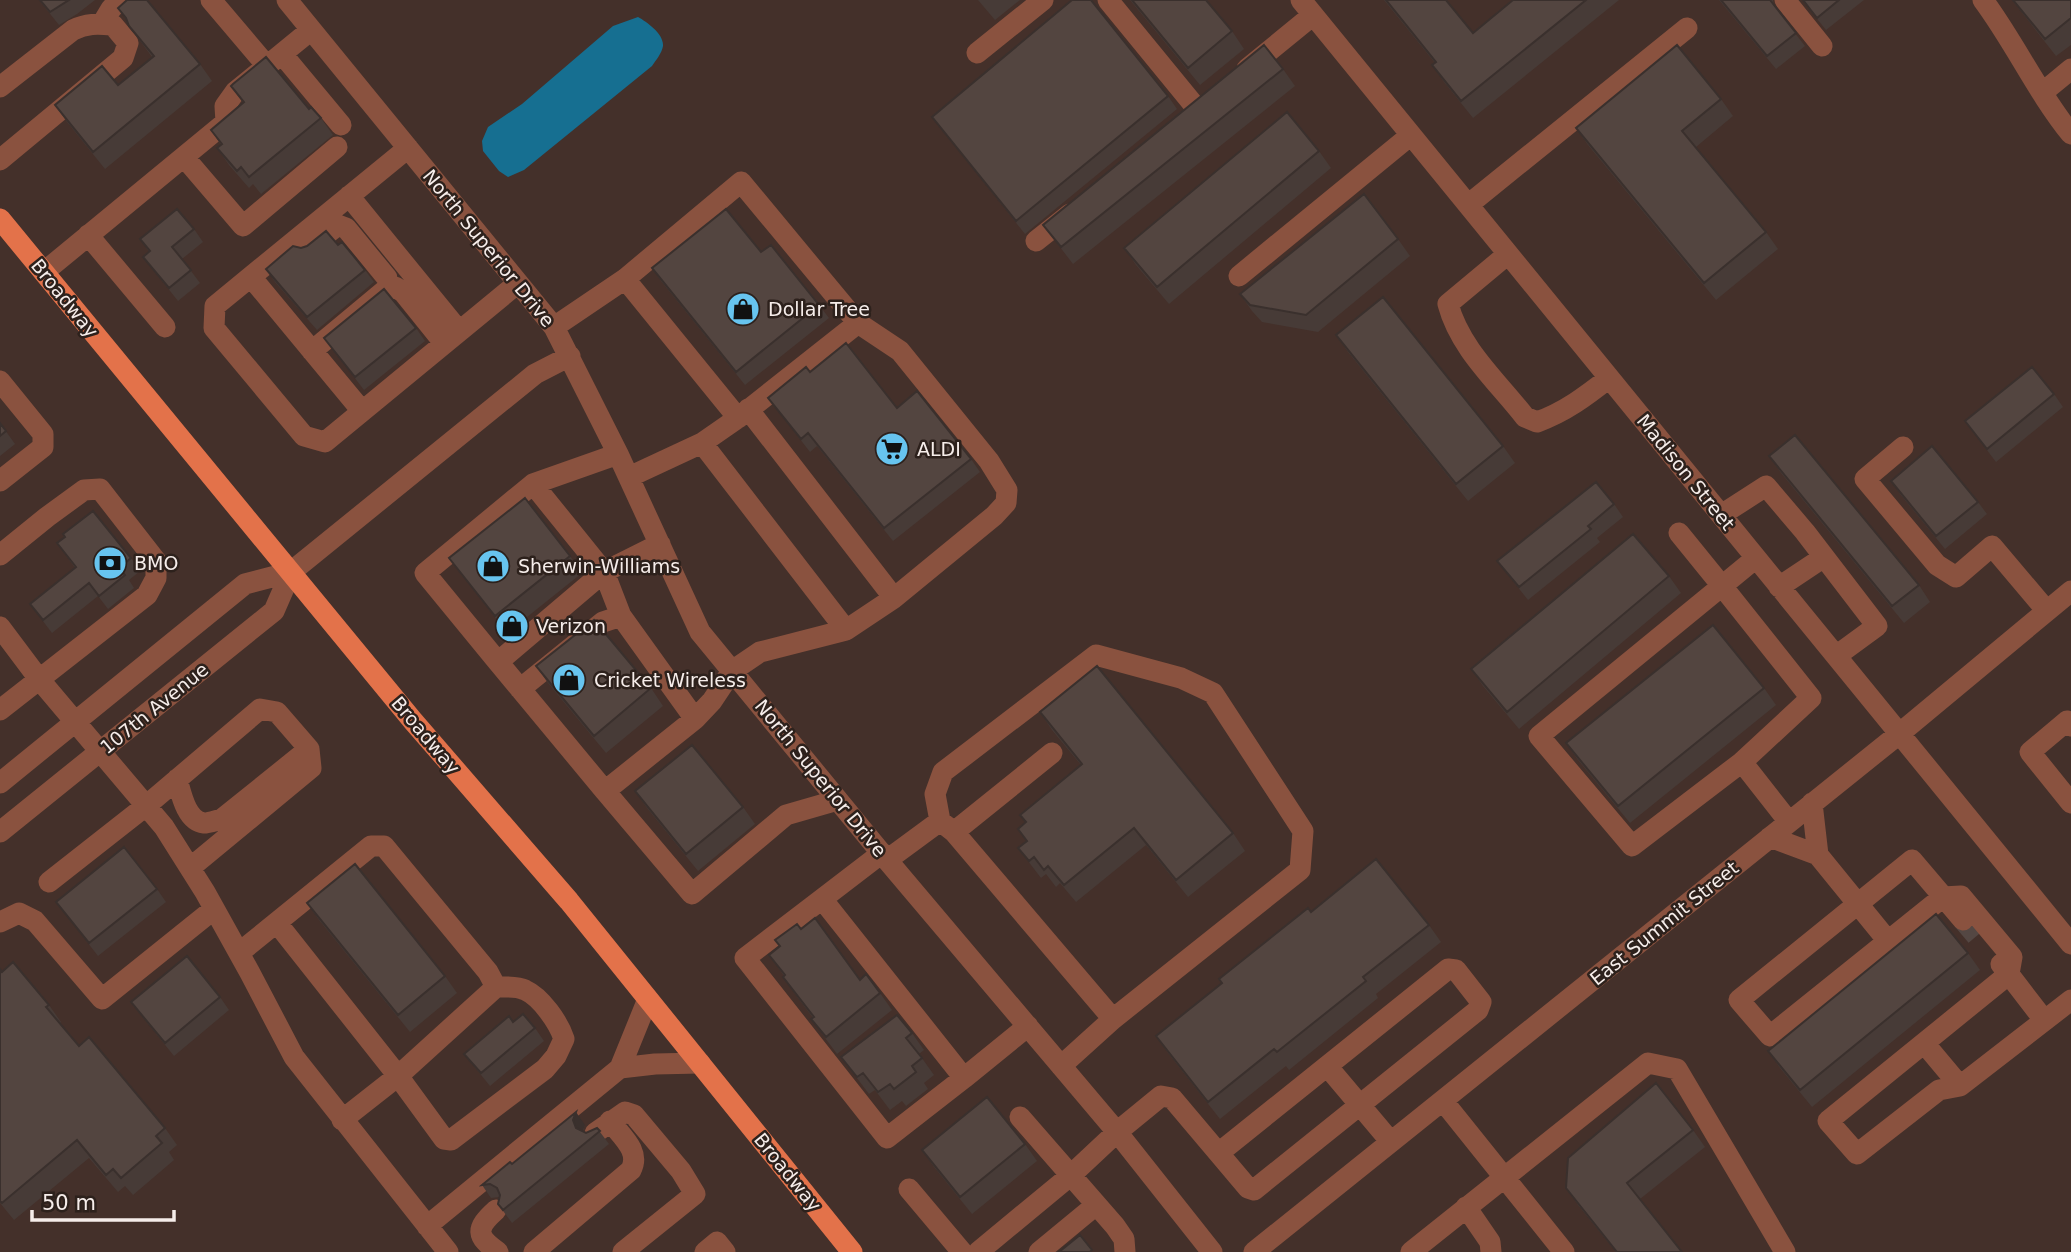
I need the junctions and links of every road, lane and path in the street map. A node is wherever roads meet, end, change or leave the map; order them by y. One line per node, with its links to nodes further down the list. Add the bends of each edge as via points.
1 (119, 0): 9 (street)
2 (211, 0): 14 (street)
3 (287, 0): 11 (street, North Superior Drive)
4 (1043, 0): 13 (street)
5 (1108, 0): 8 (street, via 1192,114)
6 (1785, 0): 12 (street)
7 (1983, 0): 17 (street)
8 (1307, 7): 20 (street, Madison Street)
9 (102, 24): 16 (street, via 73,30); 24 (street, via 113,25 128,43 123,58)
10 (1687, 28): 27 (street)
11 (312, 30): 14 (street); 22 (street, North Superior Drive)
12 (1822, 46)
13 (977, 53)
14 (274, 60): 18 (street); 23 (street, via 234,92 225,106 226,122)
15 (2071, 69): 17 (street)
16 (0, 87)
17 (2042, 93): 19 (street)
18 (341, 125)
19 (2071, 134)
20 (1411, 135): 27 (street, Madison Street); 34 (street)
21 (337, 147): 23 (street, via 243,226)
22 (408, 148): 25 (street); 38 (street, North Superior Drive)
23 (184, 156): 29 (street)
24 (0, 160)
25 (349, 196): 32 (street); 37 (street)
26 (1090, 197): 30 (street)
27 (1468, 205): 31 (street, Madison Street)
28 (0, 219): 33 (main road, Broadway)
29 (89, 235): 33 (street); 40 (street)
30 (1037, 241)
31 (1508, 254): 45 (street, Madison Street); 45 (street, via 1448,304 1464,342 1525,417 1537,422 1557,415)
32 (405, 264): 35 (street); 42 (street)
33 (44, 272): 61 (main road, Broadway)
34 (1239, 276)
35 (387, 278): 37 (street, via 346,228 338,225); 43 (street)
36 (625, 279): 39 (street, via 741,182); 41 (street); 48 (street)
37 (256, 282): 43 (street); 47 (street, via 215,306 215,328 239,358 304,436 325,442)
38 (518, 283): 41 (street, North Superior Drive); 42 (street)
39 (858, 323): 48 (street); 66 (street, via 900,351 1007,490 1006,503 994,516)
40 (165, 327)
41 (554, 327): 44 (street, North Superior Drive)
42 (452, 337): 43 (street, via 395,287); 47 (street)
43 (309, 347): 47 (street)
44 (570, 356): 51 (street, North Superior Drive); 61 (street, 107th Avenue, via 535,374)
45 (1609, 377): 55 (street, Madison Street)
46 (0, 381): 53 (street, via 43,434 43,446)
47 (362, 411)
48 (743, 414): 49 (street); 66 (street)
49 (702, 443): 52 (street); 70 (street)
50 (1903, 447): 67 (street, via 1865,479 1937,565 1956,577 1993,546)
51 (618, 454): 52 (street, North Superior Drive); 54 (street)
52 (629, 477): 57 (street, North Superior Drive)
53 (0, 481)
54 (533, 484): 62 (street); 72 (street, via 425,573)
55 (1721, 515): 59 (street, via 1766,486); 60 (street, Madison Street)
56 (1679, 533): 63 (street)
57 (660, 544): 62 (street); 73 (street, North Superior Drive, via 700,632)
58 (0, 555): 74 (street, via 84,491 100,489 156,561 151,590)
59 (1824, 556): 64 (street); 71 (street, via 1877,626)
60 (1756, 558): 63 (street); 64 (street, Madison Street)
61 (291, 572): 78 (street, 107th Avenue, via 245,584); 82 (street, 107th Avenue, via 274,611); 113 (main road, Broadway)
62 (604, 572): 68 (street); 72 (street)
63 (1723, 586): 84 (street, via 1811,698); 84 (street, via 1539,736 1632,846)
64 (1779, 587): 71 (street, Madison Street)
65 (2071, 591): 67 (street, East Summit Street)
66 (894, 598): 70 (street)
67 (2048, 611): 80 (street, East Summit Street)
68 (621, 616): 75 (street, via 603,622); 77 (street)
69 (0, 627): 74 (street)
70 (846, 630): 73 (street, via 760,652)
71 (1836, 656): 80 (street, Madison Street)
72 (498, 662): 75 (street)
73 (732, 671): 77 (street); 88 (street, North Superior Drive)
74 (40, 679): 76 (street); 78 (street)
75 (520, 688): 87 (street)
76 (0, 710)
77 (695, 719): 87 (street)
78 (75, 721): 82 (street); 86 (street, 107th Avenue)
79 (2071, 726): 89 (street, via 2067,721 2030,752)
80 (1899, 734): 90 (street, East Summit Street); 109 (street, Madison Street)
81 (309, 749): 85 (street, via 277,712 260,709); 85 (street, via 222,819 204,823 194,819); 98 (street, via 311,768)
82 (101, 751): 91 (street); 94 (street, 107th Avenue)
83 (1052, 753): 93 (street)
84 (1742, 762): 92 (street)
85 (177, 779): 91 (street)
86 (0, 783)
87 (606, 791): 88 (street, via 692,894 786,815)
88 (838, 800): 97 (street, North Superior Drive)
89 (2071, 802)
90 (1812, 803): 92 (street, East Summit Street); 96 (street)
91 (147, 805): 98 (street); 99 (street)
92 (1789, 822): 95 (street, East Summit Street)
93 (947, 826): 97 (street); 115 (street); 115 (street, via 935,794 943,772 1096,655 1181,678 1213,693 1303,831 1300,870)
94 (0, 832)
95 (1770, 837): 96 (street); 126 (street, East Summit Street)
96 (1818, 855): 102 (street)
97 (884, 856): 101 (street); 117 (street, North Superior Drive)
98 (190, 868): 103 (street)
99 (49, 882)
100 (1943, 897): 102 (street, via 1912,860); 104 (street); 107 (street); 111 (street, via 1961,896 2012,957)
101 (822, 899): 124 (street); 124 (street, via 745,957 887,1138)
102 (1858, 904): 107 (street); 107 (street, via 1739,1000 1770,1036)
103 (214, 909): 105 (street, via 102,999 35,921 19,913); 110 (street)
104 (1964, 920)
105 (0, 922)
106 (277, 923): 110 (street); 112 (street, via 371,846 384,846); 123 (street)
107 (1888, 940)
108 (1980, 940): 111 (street)
109 (2071, 944)
110 (239, 953): 129 (street, via 294,1057)
111 (2009, 974): 116 (street); 118 (street)
112 (496, 987): 123 (street); 123 (street, via 526,990 560,1026 564,1039 545,1069 451,1140 439,1134)
113 (648, 999): 119 (main road, Broadway); 122 (street)
114 (2071, 1000): 116 (street)
115 (1113, 1019): 120 (street)
116 (2045, 1020): 125 (street)
117 (1028, 1026): 120 (street, North Superior Drive); 124 (street)
118 (1924, 1043): 125 (street); 125 (street, via 1828,1121 1857,1154 1939,1090)
119 (700, 1063): 122 (street); 146 (main road, Broadway)
120 (1061, 1066): 130 (street, North Superior Drive)
121 (1327, 1066): 127 (street); 127 (street, via 1448,968 1456,970 1481,1002 1478,1010); 132 (street)
122 (620, 1069): 139 (street)
123 (398, 1076): 129 (street)
124 (964, 1078)
125 (1959, 1086)
126 (1443, 1101): 131 (street, East Summit Street); 134 (street)
127 (1359, 1104): 131 (street); 132 (street, via 1254,1190)
128 (1020, 1116): 133 (street)
129 (342, 1120): 139 (street)
130 (1117, 1132): 132 (street, via 1161,1096 1172,1098); 133 (street); 152 (street, North Superior Drive)
131 (1391, 1142): 153 (street, East Summit Street)
132 (1220, 1152)
133 (1070, 1176): 138 (street); 148 (street)
134 (1503, 1176): 136 (street); 156 (street); 157 (street, via 1648,1063 1677,1069)
135 (909, 1189): 147 (street)
136 (1466, 1206): 154 (street); 155 (street, via 1490,1242)
137 (496, 1210): 141 (street, via 483,1222 481,1234)
138 (1101, 1210): 149 (street); 150 (street); 151 (street, via 1124,1239)
139 (427, 1226): 140 (street)
140 (448, 1252)
141 (499, 1252)
142 (534, 1252): 143 (street, via 631,1170 636,1161 634,1151 602,1127 625,1112 634,1115 695,1194)
143 (623, 1252)
144 (705, 1252): 145 (street, via 717,1242)
145 (725, 1252)
146 (852, 1252)
147 (961, 1252)
148 (978, 1252)
149 (1039, 1252)
150 (1061, 1252)
151 (1125, 1252)
152 (1212, 1252)
153 (1254, 1252)
154 (1411, 1252)
155 (1491, 1252)
156 (1564, 1252)
157 (1785, 1252)

